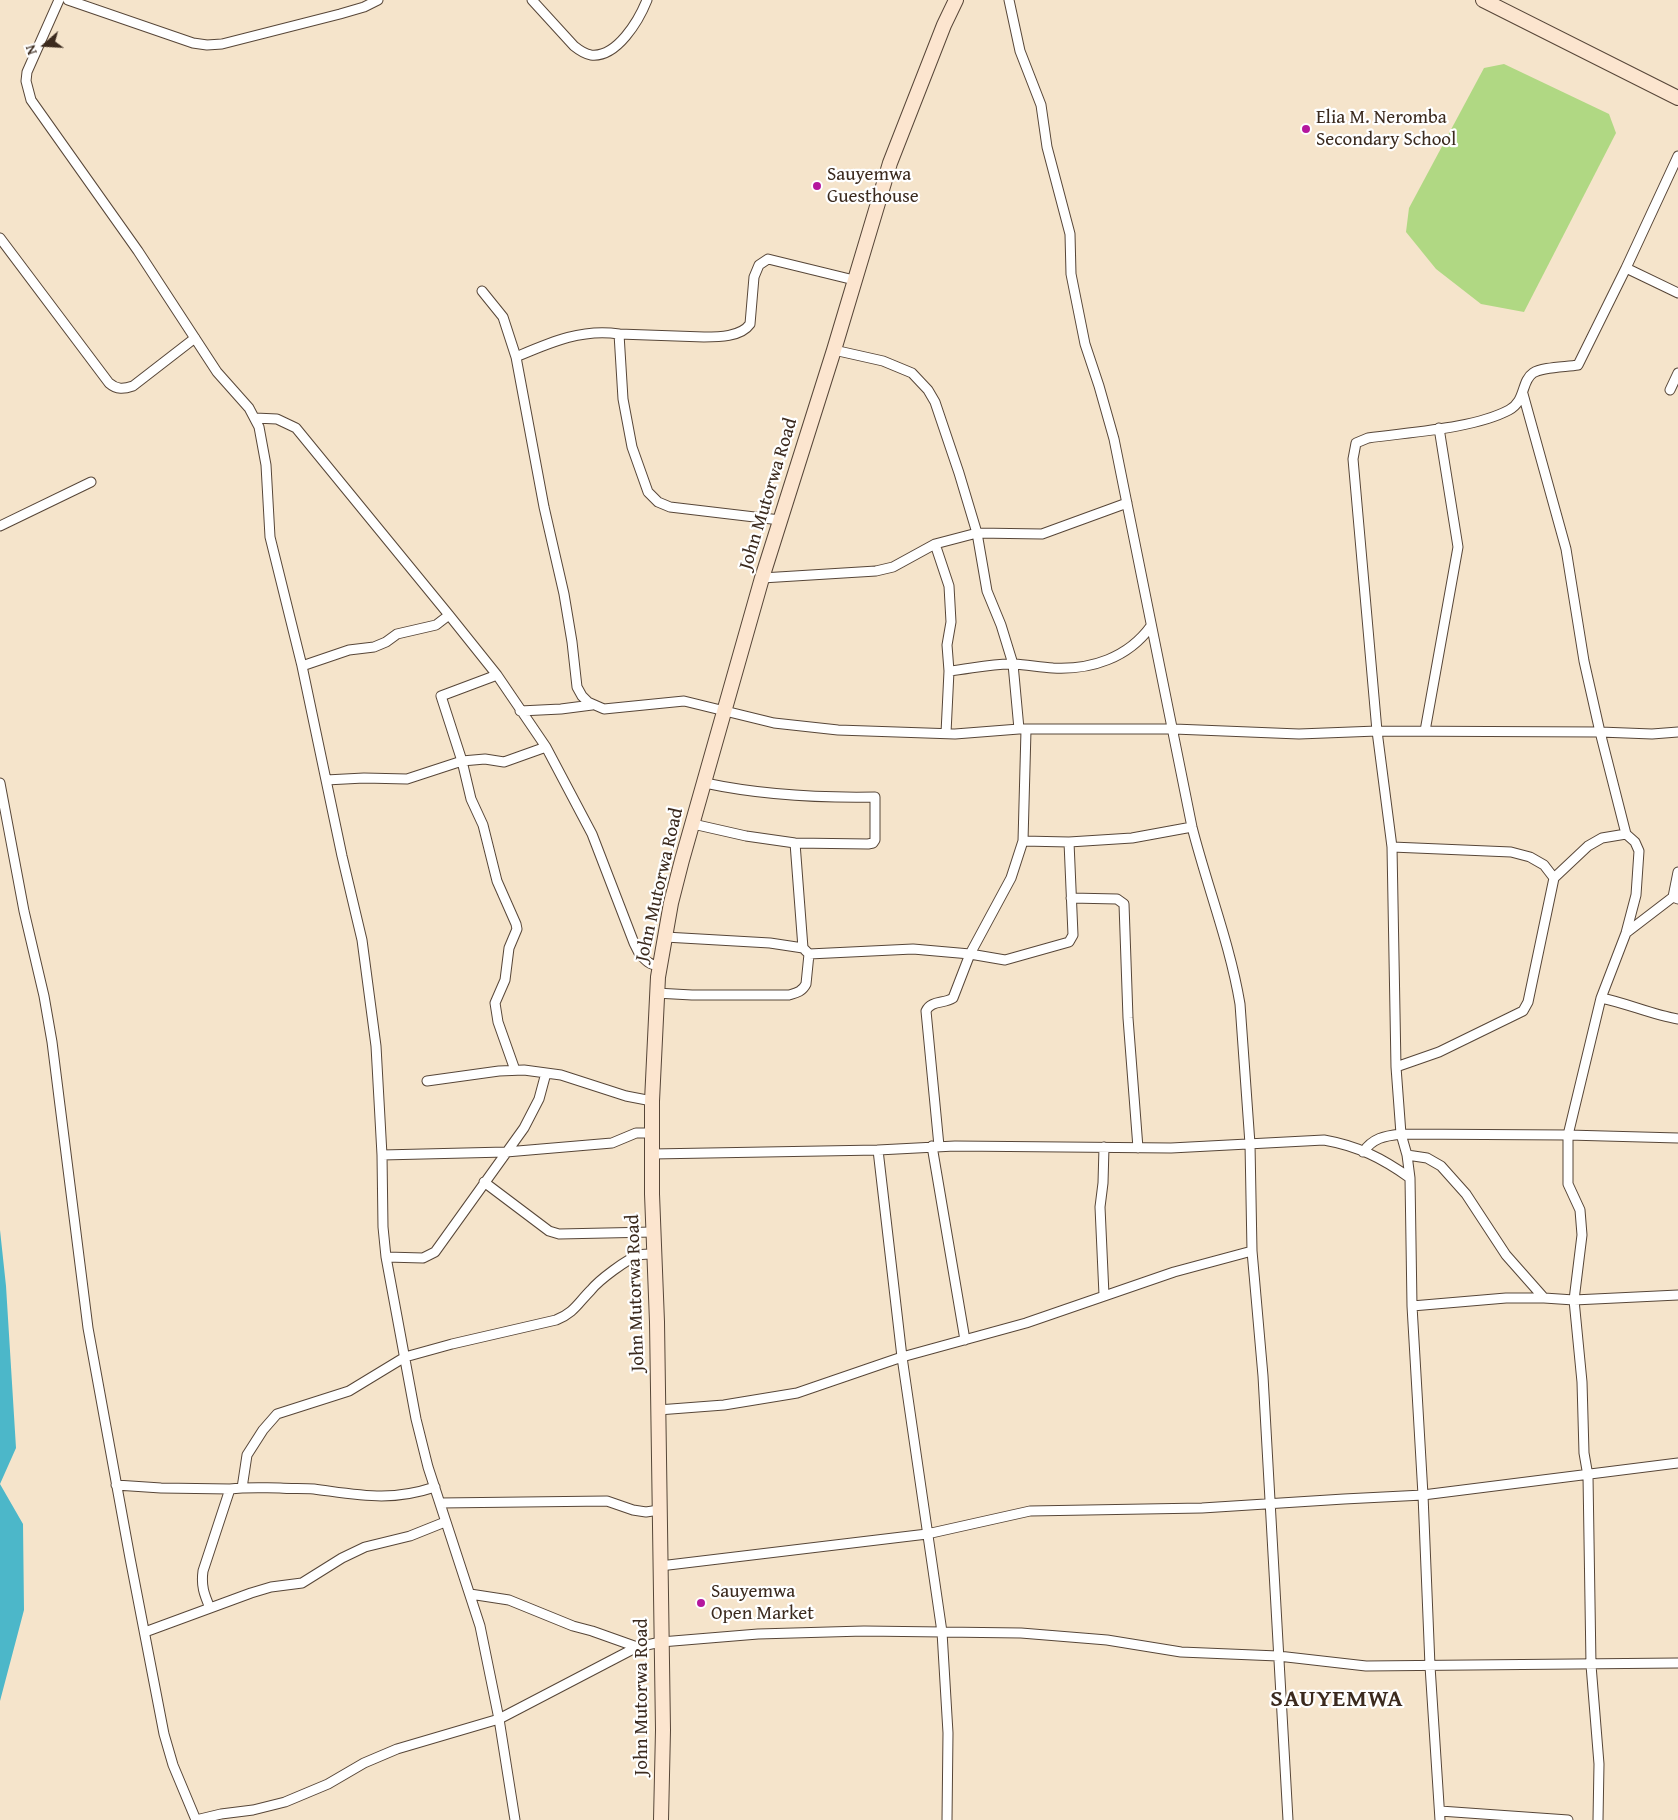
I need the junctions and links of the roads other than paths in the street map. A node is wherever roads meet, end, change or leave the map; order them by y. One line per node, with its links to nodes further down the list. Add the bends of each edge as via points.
1 (59, 0): 17 (street, via 30,64 26,81 31,100)
2 (68, 0): 3 (street, via 193,43 208,45 340,14)
3 (378, 0)
4 (532, 0): 5 (street, via 574,46 590,55 600,55 617,45 634,25)
5 (647, 0)
6 (956, 0): 13 (street, John Mutorwa Road, via 890,163)
7 (1009, 0): 26 (street, via 1020,51 1041,105 1047,147 1070,234 1071,274 1085,344 1114,439)
8 (1483, 0): 9 (street)
9 (1678, 98)
10 (1678, 156): 12 (street)
11 (0, 238): 17 (street, via 114,387 133,386)
12 (1626, 268): 15 (street); 22 (street, via 1578,365 1535,372 1527,379)
13 (854, 280): 16 (street, via 768,259 759,265 754,277 750,324 741,332 710,337); 18 (street, John Mutorwa Road)
14 (482, 291): 19 (street, via 503,317)
15 (1678, 293)
16 (619, 334): 19 (street, via 603,331 558,339); 27 (street, via 632,447 648,492 658,502 670,507)
17 (195, 338): 23 (street, via 217,372)
18 (834, 350): 27 (street, John Mutorwa Road); 29 (street, via 883,361 912,373 928,390 938,410)
19 (516, 357): 38 (street, via 564,594 577,687)
20 (1678, 373): 21 (street)
21 (1670, 390)
22 (1524, 394): 24 (street, via 1512,409 1492,417); 45 (street, via 1566,549 1584,661)
23 (255, 418): 32 (street, via 277,419 296,428); 35 (street, via 266,465 270,537)
24 (1439, 428): 43 (street, via 1368,438 1356,443 1353,459); 44 (street, via 1458,547)
25 (91, 482): 28 (street)
26 (1127, 503): 29 (street, via 1042,534); 33 (street)
27 (780, 520): 31 (street, John Mutorwa Road)
28 (0, 526)
29 (977, 533): 30 (street); 34 (street, via 987,592)
30 (936, 544): 31 (street, via 893,567 876,571); 36 (street, via 949,586)
31 (762, 578): 40 (street, John Mutorwa Road)
32 (449, 615): 35 (street, via 436,625 397,634 374,647 349,650); 37 (street)
33 (1151, 626): 34 (street, via 1137,642 1102,663 1055,668); 42 (street)
34 (1013, 664): 36 (street); 41 (street)
35 (302, 666): 50 (street)
36 (949, 671): 47 (street)
37 (496, 676): 39 (street); 49 (street, via 441,696)
38 (592, 705): 39 (street); 40 (street, via 604,709 684,701)
39 (520, 711): 48 (street)
40 (724, 711): 47 (street, via 774,723 838,730); 52 (street, John Mutorwa Road)
41 (1022, 730): 42 (street); 47 (street); 56 (street)
42 (1174, 730): 43 (street, via 1299,734); 54 (street)
43 (1377, 731): 44 (street); 59 (street)
44 (1425, 731): 45 (street)
45 (1600, 732): 46 (street); 55 (street)
46 (1678, 732)
47 (946, 733)
48 (546, 747): 49 (street, via 504,762 485,759); 68 (street, via 592,834 634,943 644,960)
49 (462, 761): 50 (street, via 407,779); 73 (street, via 499,887 516,924 505,980 495,1003 498,1022)
50 (326, 780): 89 (street, via 362,940 376,1046)
51 (0, 783): 108 (street, via 52,1042 88,1328)
52 (705, 783): 53 (street, John Mutorwa Road); 58 (street, via 822,798 875,797 877,835 873,843)
53 (693, 824): 58 (street); 65 (street, John Mutorwa Road, via 671,903)
54 (1192, 827): 57 (street, via 1132,838); 81 (street, via 1236,981)
55 (1626, 834): 61 (street, via 1602,838 1588,846); 64 (street, via 1639,850 1636,895)
56 (1023, 841): 57 (street); 67 (street, via 1011,878)
57 (1069, 842): 62 (street)
58 (795, 843): 66 (street)
59 (1392, 847): 61 (street, via 1511,852 1544,865); 72 (street)
60 (1678, 872): 63 (street)
61 (1554, 878): 72 (street, via 1528,1002 1523,1011 1439,1052)
62 (1071, 898): 67 (street, via 1074,935 1069,942 1005,960); 84 (street, via 1117,899 1124,904 1128,1018)
63 (1676, 898): 64 (street)
64 (1626, 933): 70 (street)
65 (665, 938): 66 (street, via 770,943); 68 (street, John Mutorwa Road)
66 (806, 951): 67 (street, via 913,949); 69 (street, via 806,984 789,995)
67 (970, 954): 82 (street, via 953,998 932,1004 926,1011)
68 (659, 965): 69 (street, John Mutorwa Road)
69 (656, 993): 76 (street, John Mutorwa Road)
70 (1601, 998): 71 (street); 79 (street)
71 (1678, 1019)
72 (1396, 1068): 78 (street)
73 (515, 1070): 74 (street); 75 (street)
74 (546, 1073): 76 (street); 86 (street, via 533,1112)
75 (427, 1082)
76 (652, 1101): 77 (street, John Mutorwa Road)
77 (652, 1133): 86 (street, via 636,1133 612,1143); 88 (street, John Mutorwa Road)
78 (1401, 1134): 79 (street); 87 (street, via 1379,1138); 90 (street)
79 (1568, 1135): 80 (street); 100 (street, via 1568,1184 1580,1210 1582,1235)
80 (1678, 1138)
81 (1250, 1144): 84 (street); 87 (street, via 1324,1140 1346,1144); 94 (street)
82 (935, 1146): 83 (street); 85 (street); 102 (street)
83 (1104, 1147): 84 (street); 97 (street, via 1100,1207)
84 (1138, 1148)
85 (878, 1150): 88 (street); 104 (street)
86 (506, 1152): 89 (street); 92 (street)
87 (1363, 1152): 91 (street, via 1385,1160)
88 (652, 1154): 93 (street, John Mutorwa Road)
89 (382, 1155): 96 (street)
90 (1407, 1155): 91 (street); 99 (street, via 1427,1158 1441,1166 1466,1194 1506,1255)
91 (1410, 1178): 101 (street)
92 (484, 1182): 93 (street, via 554,1233); 96 (street, via 435,1252 423,1258)
93 (653, 1232): 95 (street, John Mutorwa Road)
94 (1252, 1251): 97 (street); 114 (street)
95 (654, 1254): 103 (street, via 636,1256 604,1278 567,1316); 105 (street, John Mutorwa Road)
96 (386, 1257): 103 (street)
97 (1104, 1295): 102 (street, via 1026,1323)
98 (1678, 1295): 100 (street)
99 (1544, 1298): 100 (street); 101 (street)
100 (1574, 1300): 107 (street)
101 (1412, 1306): 112 (street)
102 (965, 1340): 104 (street)
103 (405, 1357): 109 (street, via 416,1418); 110 (street, via 349,1391 272,1418 246,1455)
104 (902, 1357): 105 (street, via 797,1393 724,1405); 117 (street)
105 (658, 1410): 115 (street, John Mutorwa Road)
106 (1678, 1463): 107 (street)
107 (1588, 1476): 112 (street); 127 (street)
108 (116, 1485): 111 (street); 121 (street)
109 (435, 1487): 110 (street, via 394,1496 359,1496 312,1489); 113 (street)
110 (242, 1488): 111 (street)
111 (230, 1490): 120 (street, via 203,1571 203,1592)
112 (1423, 1495): 114 (street); 128 (street)
113 (440, 1503): 115 (street, via 606,1501 633,1510); 116 (street)
114 (1270, 1504): 117 (street, via 1030,1511); 125 (street)
115 (659, 1510): 118 (street, John Mutorwa Road)
116 (445, 1522): 119 (street); 120 (street, via 410,1536 365,1547 302,1583 252,1592)
117 (927, 1534): 118 (street); 122 (street)
118 (660, 1566): 123 (street, John Mutorwa Road)
119 (470, 1594): 124 (street, via 509,1600); 129 (street, via 480,1626)
120 (210, 1608): 121 (street)
121 (145, 1632): 131 (street, via 164,1734)
122 (942, 1632): 123 (street, via 777,1634); 125 (street, via 1020,1633 1107,1640 1181,1652); 134 (street, via 948,1733)
123 (661, 1642): 124 (street); 133 (street, John Mutorwa Road)
124 (637, 1647): 129 (street)
125 (1278, 1656): 128 (street, via 1366,1666); 135 (street)
126 (1678, 1663): 127 (street)
127 (1591, 1665): 128 (street); 137 (street, via 1599,1764)
128 (1430, 1666): 130 (street)
129 (499, 1719): 131 (street, via 397,1749 286,1802); 132 (street)
130 (1440, 1816): 136 (street)
131 (196, 1820)
132 (514, 1820)
133 (661, 1820)
134 (947, 1820)
135 (1288, 1820)
136 (1568, 1820)
137 (1598, 1820)

